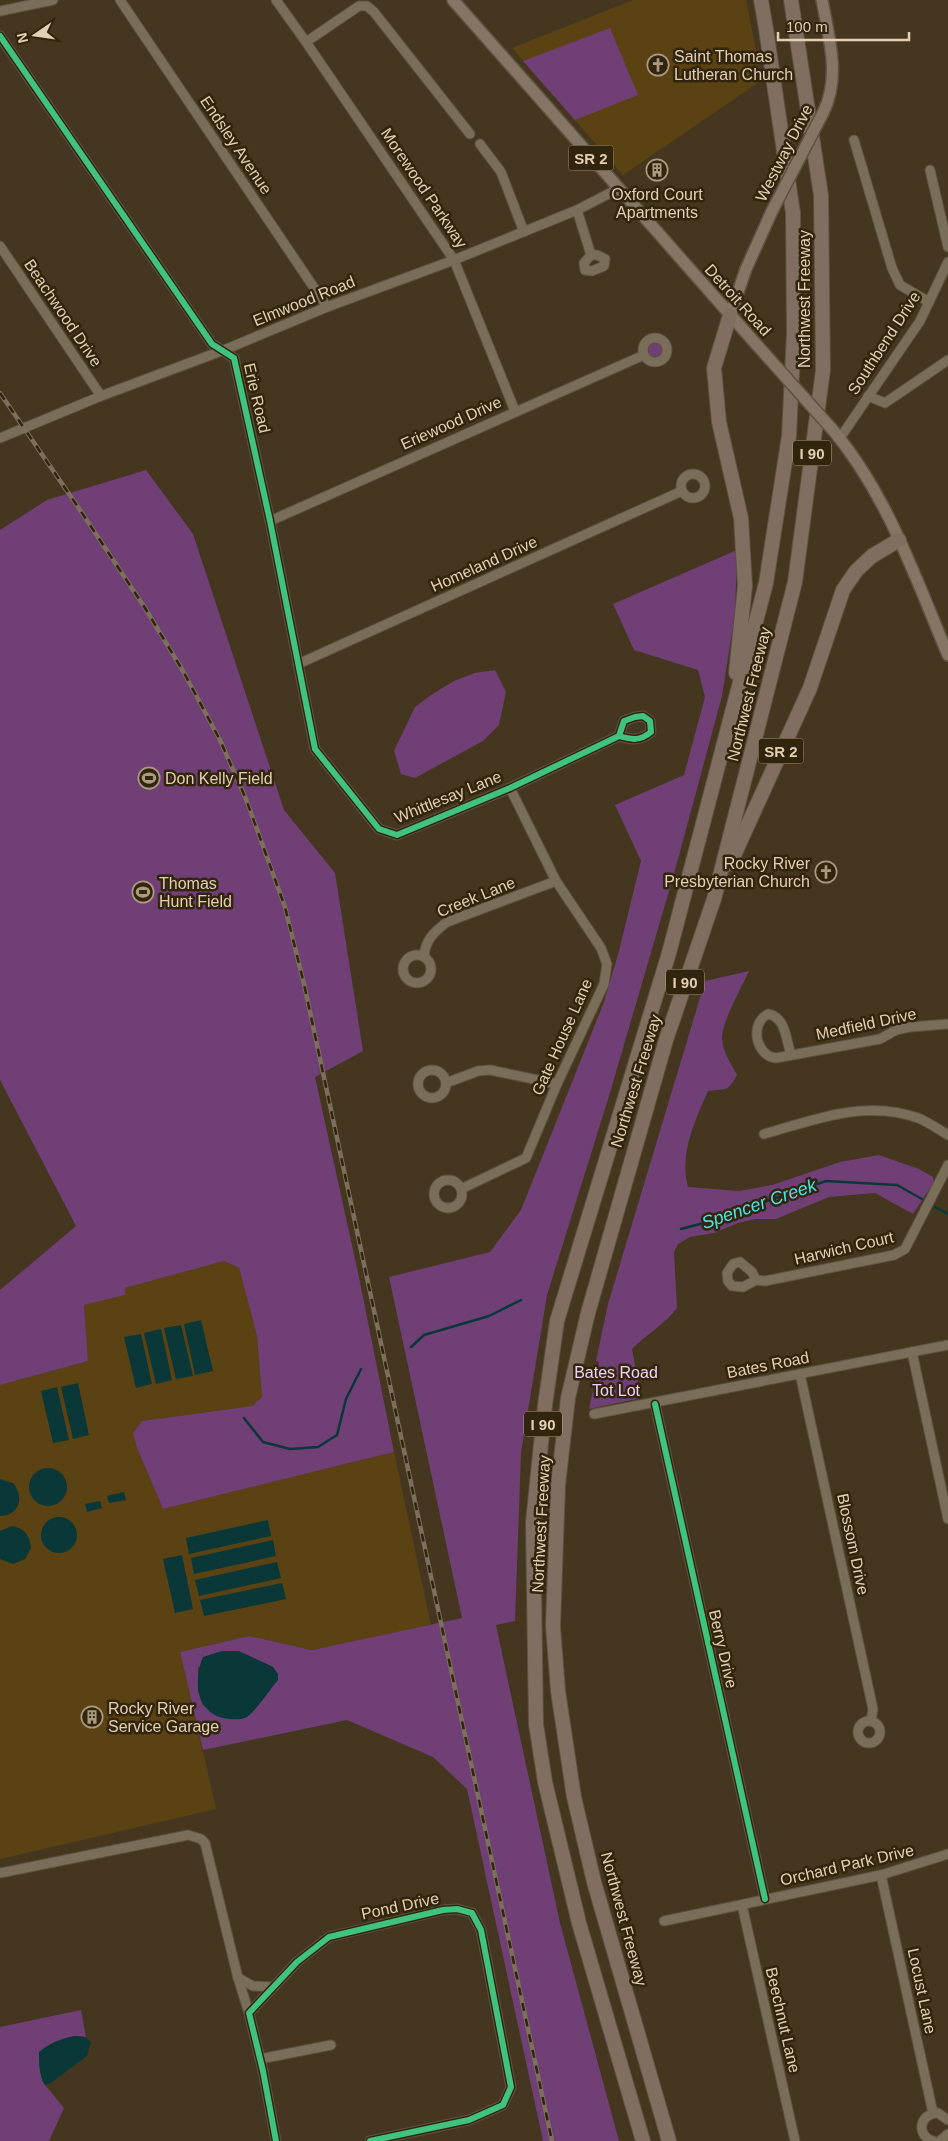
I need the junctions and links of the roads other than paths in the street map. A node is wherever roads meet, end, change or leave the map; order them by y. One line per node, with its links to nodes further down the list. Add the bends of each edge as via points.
1 (53, 0): 8 (street)
2 (120, 0): 24 (street, Endsley Avenue)
3 (276, 0): 10 (street, Morewood Parkway)
4 (453, 0): 15 (main road, Detroit Road / SR 2)
5 (760, 0): 39 (highway, Northwest Freeway / I 90, via 793,213 794,333 789,436 766,583)
6 (791, 0): 44 (highway, Northwest Freeway / I 90, via 821,195 823,370 795,582)
7 (822, 0): 25 (main road, Westway Drive, bridge, via 832,50 834,81 823,113 746,269)
8 (0, 11)
9 (0, 36): 26 (street, Erie Road, via 212,344)
10 (306, 42): 11 (street, via 358,6 367,6); 21 (street, Morewood Parkway)
11 (470, 134)
12 (854, 140): 23 (street, via 896,277 900,285)
13 (480, 144): 17 (street, via 501,172)
14 (930, 170): 19 (street)
15 (618, 189): 16 (street, Elmwood Road); 25 (main road, Detroit Road / SR 2)
16 (576, 210): 17 (street, Elmwood Road); 20 (street)
17 (524, 232): 21 (street, Elmwood Road)
18 (0, 246): 29 (street, Beachwood Drive)
19 (948, 247)
20 (591, 255)
21 (454, 260): 24 (street, Elmwood Road); 31 (street, Morewood Parkway)
22 (948, 262): 23 (street, Southbend Drive)
23 (929, 302): 30 (street, Southbend Drive, via 920,321)
24 (327, 307): 26 (street, Elmwood Road)
25 (730, 315): 33 (main road, Detroit Road / SR 2, bridge); 39 (highway, via 714,368 719,422 741,518 745,586)
26 (224, 350): 29 (street, Elmwood Road); 35 (street, Erie Road, via 234,358)
27 (644, 355): 31 (street, Eriewood Drive)
28 (948, 360): 30 (street, via 885,403)
29 (101, 396): 32 (street, Elmwood Road)
30 (868, 396): 33 (street, Southbend Drive)
31 (516, 411): 35 (street, Eriewood Drive)
32 (0, 438)
33 (840, 438): 36 (main road, Detroit Road / SR 2, via 878,495)
34 (682, 491): 38 (street, Homeland Drive)
35 (270, 521): 38 (street, Erie Road)
36 (899, 540): 37 (main road, Detroit Road); 44 (highway, SR 2, via 872,556 843,590 810,688)
37 (948, 655)
38 (298, 664): 41 (street, Erie Road)
39 (731, 718): 78 (highway, Northwest Freeway / I 90, via 669,953 558,1321 533,1522 536,1724 545,1782 579,1923)
40 (619, 736): 42 (street, Whittlesay Lane)
41 (315, 749): 42 (street, Whittlesay Lane, via 379,829 397,835)
42 (510, 788): 43 (street, Gate House Lane)
43 (556, 881): 45 (street, Creek Lane, via 447,922 432,933); 49 (street, Gate House Lane, via 601,948 607,964 604,984)
44 (714, 899): 79 (highway, Northwest Freeway / I 90, via 666,1040 588,1313 568,1398 558,1485 553,1626 558,1690 574,1797 594,1882)
45 (424, 957)
46 (948, 1024): 47 (street, Medfield Drive, via 910,1027 880,1039)
47 (790, 1055): 47 (street, Medfield Drive, via 769,1058 763,1053 756,1028 763,1017 768,1014 783,1024)
48 (446, 1083): 49 (street, via 490,1070)
49 (557, 1084): 53 (street, Gate House Lane, via 526,1158)
50 (764, 1134): 51 (street, via 845,1111 881,1109 918,1118)
51 (948, 1135)
52 (948, 1165): 54 (street, Harwich Court, via 905,1250 765,1282)
53 (461, 1189)
54 (756, 1280)
55 (948, 1345): 56 (street, Bates Road)
56 (912, 1352): 57 (street, Bates Road); 60 (street)
57 (800, 1374): 58 (street, Bates Road); 61 (street, Blossom Drive, via 873,1709)
58 (655, 1404): 59 (street, Bates Road); 65 (street, Berry Drive)
59 (594, 1414)
60 (948, 1519)
61 (871, 1721)
62 (948, 1854): 64 (street, Orchard Park Drive)
63 (0, 1874): 68 (street, via 188,1835 201,1839 205,1843)
64 (881, 1875): 65 (street, Orchard Park Drive); 73 (street, Locust Lane)
65 (765, 1899): 66 (street, Orchard Park Drive)
66 (742, 1905): 67 (street, Orchard Park Drive); 80 (street, Beechnut Lane)
67 (664, 1921)
68 (238, 1978): 69 (street, via 253,1986); 70 (street)
69 (274, 1988): 70 (street, Pond Drive); 77 (street, Pond Drive, via 297,1962 329,1936 443,1910 472,1913 481,1930 511,2087 503,2105 468,2120)
70 (249, 2013): 72 (street)
71 (331, 2045): 72 (street)
72 (260, 2059): 76 (street)
73 (933, 2113): 74 (street); 81 (street, via 925,2117 922,2126 925,2136)
74 (948, 2120)
75 (948, 2134): 82 (street)
76 (276, 2141)
77 (370, 2141)
78 (643, 2141)
79 (669, 2141)
80 (795, 2141)
81 (933, 2141)
82 (940, 2141)

